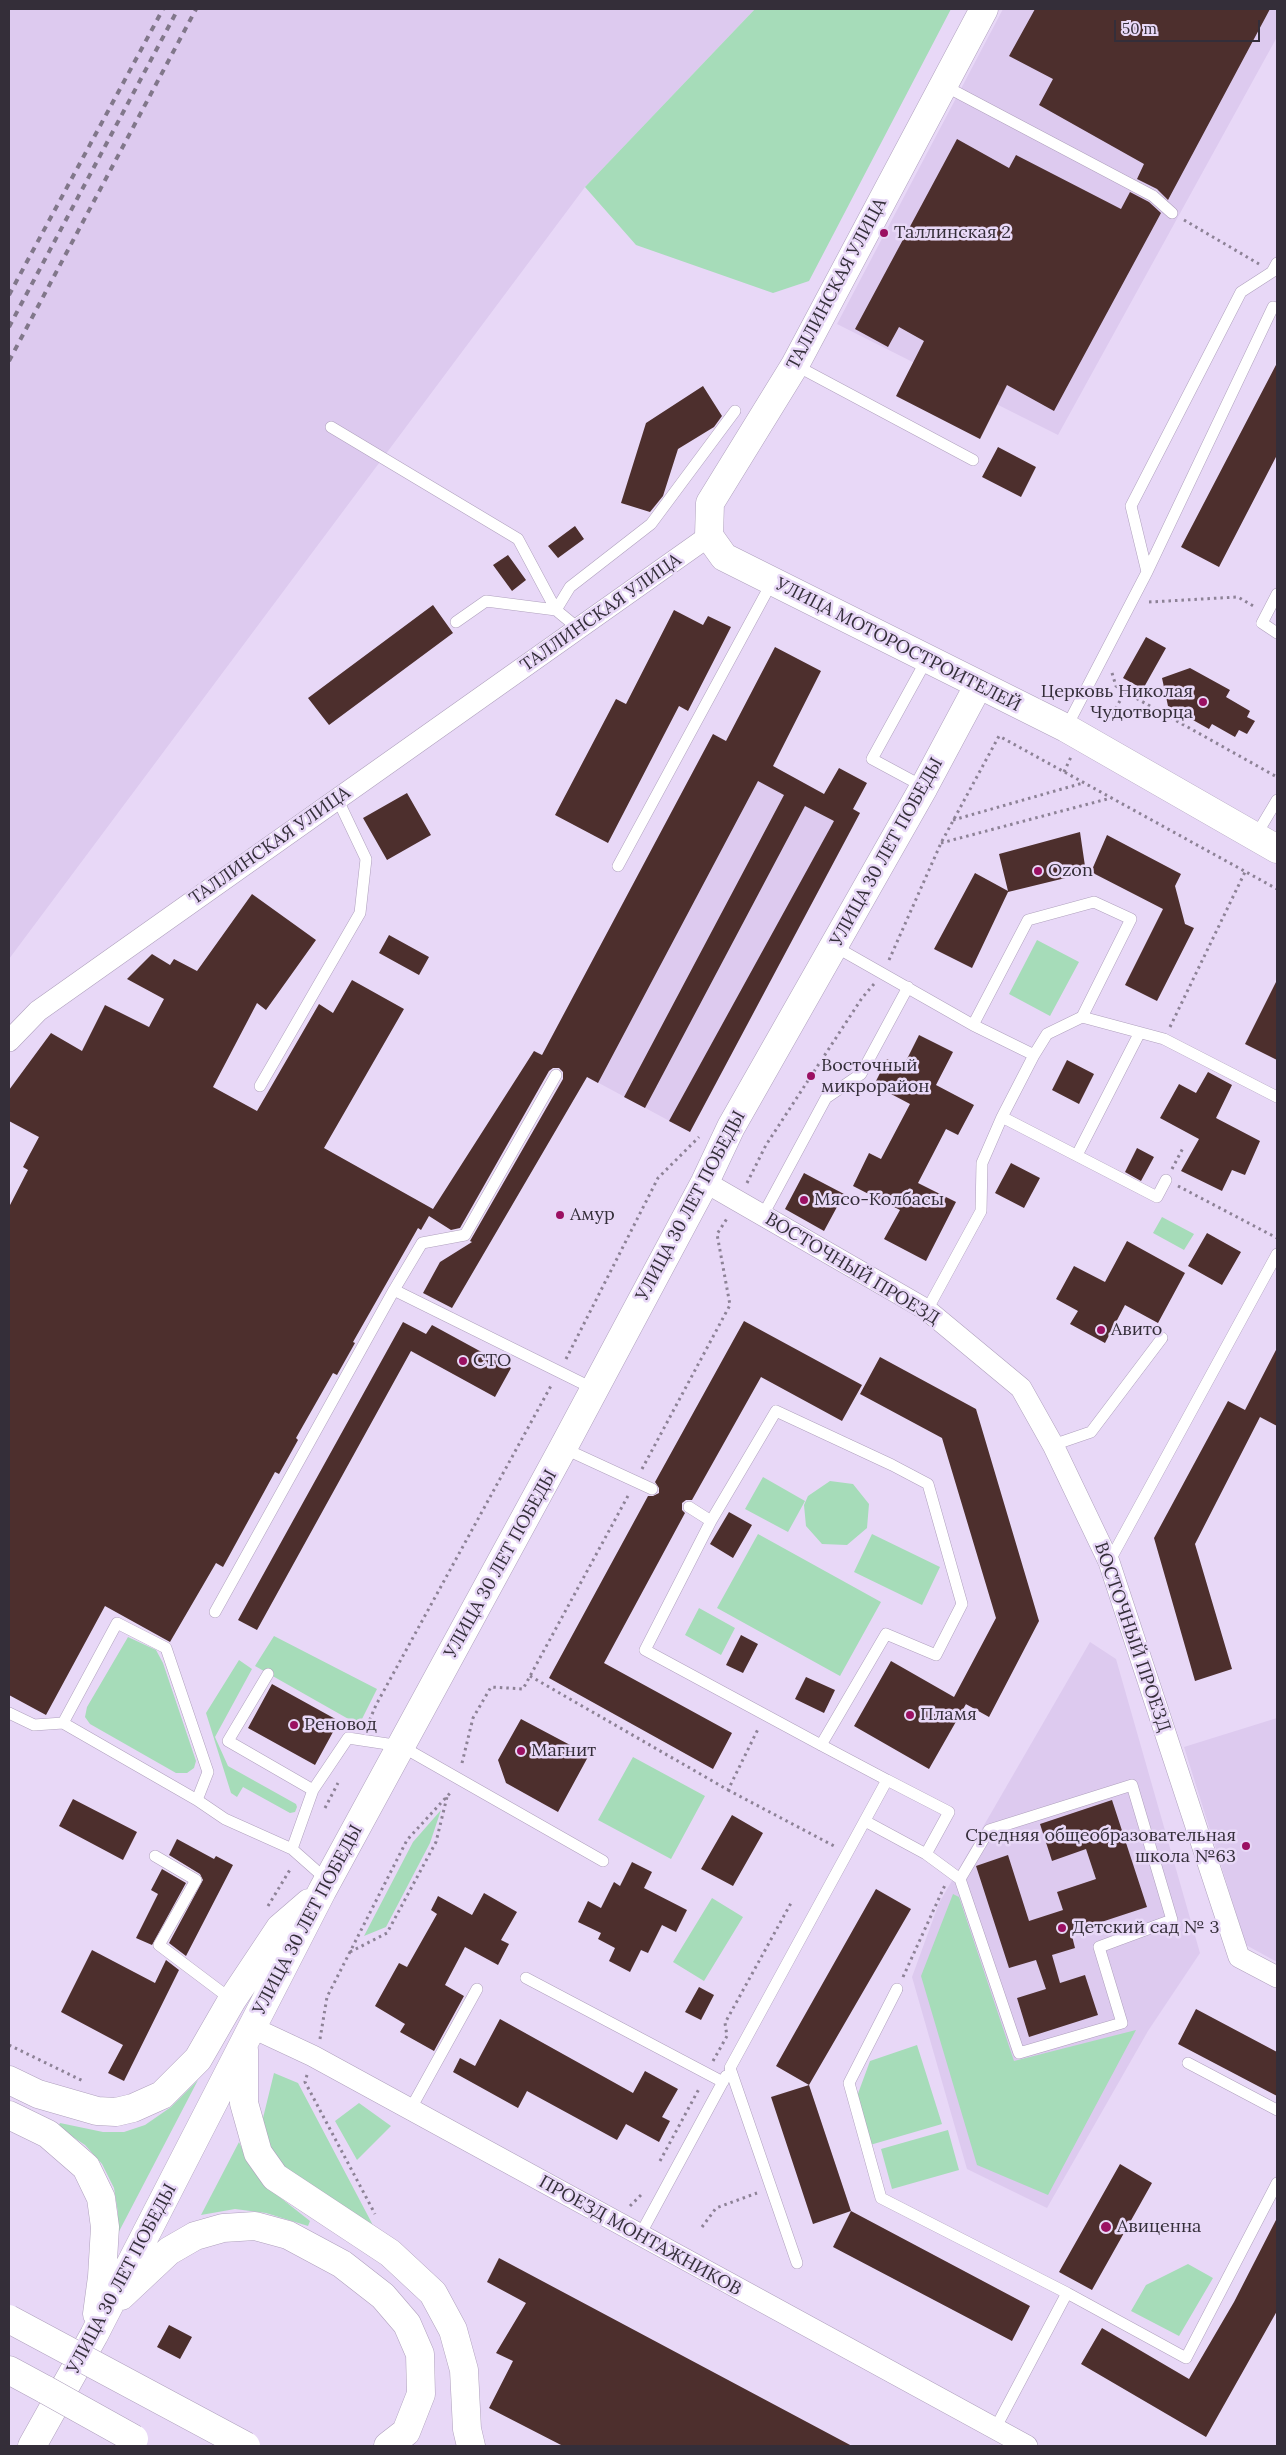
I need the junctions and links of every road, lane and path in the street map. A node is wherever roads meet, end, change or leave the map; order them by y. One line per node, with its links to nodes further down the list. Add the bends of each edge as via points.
1 (984, 9): 2 (street, ТАЛЛИНСКАЯ УЛИЦА)
2 (943, 85): 3 (lane, via 1153,196); 6 (street, ТАЛЛИНСКАЯ УЛИЦА)
3 (1172, 213): 4 (path)
4 (1276, 270): 11 (lane, via 1241,292 1131,506)
5 (1273, 307): 11 (lane)
6 (794, 365): 9 (lane); 10 (street, ТАЛЛИНСКАЯ УЛИЦА, via 710,503)
7 (735, 411): 15 (lane, via 651,524 570,586)
8 (331, 426): 15 (lane, via 518,539)
9 (974, 460)
10 (709, 536): 12 (street, УЛИЦА МОТОРОСТРОИТЕЛЕЙ, via 724,558); 18 (street, ТАЛЛИНСКАЯ УЛИЦА)
11 (1146, 572): 25 (lane)
12 (772, 582): 20 (street, УЛИЦА МОТОРОСТРОИТЕЛЕЙ); 35 (lane)
13 (1277, 594): 16 (lane)
14 (1148, 602): 16 (path, via 1238,597)
15 (556, 610): 17 (lane, via 486,601); 18 (lane)
16 (1266, 613): 19 (lane, via 1262,623)
17 (456, 622)
18 (579, 629): 29 (street, ТАЛЛИНСКАЯ УЛИЦА)
19 (1277, 633)
20 (927, 659): 22 (street, УЛИЦА МОТОРОСТРОИТЕЛЕЙ); 28 (lane, via 872,759)
21 (1111, 669): 23 (path, via 1116,686)
22 (978, 686): 25 (street, УЛИЦА МОТОРОСТРОИТЕЛЕЙ); 28 (street, УЛИЦА 30 ЛЕТ ПОБЕДЫ)
23 (1125, 692): 24 (path); 26 (path)
24 (1109, 720)
25 (1066, 728): 34 (street, УЛИЦА МОТОРОСТРОИТЕЛЕЙ)
26 (1277, 776)
27 (1083, 783): 30 (path); 32 (path); 32 (path, via 999,736)
28 (924, 787): 38 (street, УЛИЦА 30 ЛЕТ ПОБЕДЫ)
29 (337, 798): 45 (street, ТАЛЛИНСКАЯ УЛИЦА, via 38,1011); 48 (lane, via 366,859 360,913)
30 (1111, 798): 33 (path); 36 (path)
31 (1277, 800): 34 (lane)
32 (953, 820): 33 (path)
33 (941, 843): 39 (path)
34 (1266, 843)
35 (618, 866)
36 (1245, 872): 37 (path); 44 (path)
37 (1277, 889)
38 (834, 946): 39 (lane); 55 (street, УЛИЦА 30 ЛЕТ ПОБЕДЫ, via 731,1127)
39 (883, 973): 40 (lane); 56 (path, via 862,998 766,1145)
40 (908, 987): 42 (lane); 57 (lane, via 860,1074 826,1098)
41 (1082, 1017): 42 (lane, via 1131,919 1094,902 1028,920); 43 (lane); 46 (lane, via 1047,1034)
42 (973, 1025): 46 (lane)
43 (1139, 1034): 44 (lane); 53 (lane)
44 (1164, 1039): 49 (lane)
45 (9, 1041)
46 (1034, 1055): 50 (lane)
47 (556, 1074): 60 (lane, via 465,1235 422,1243)
48 (260, 1086)
49 (1277, 1097)
50 (1002, 1117): 53 (lane); 61 (lane, via 982,1163 981,1211)
51 (704, 1132): 63 (path, via 658,1178)
52 (1184, 1146): 54 (path)
53 (1077, 1156): 54 (lane, via 1158,1197)
54 (1166, 1180): 58 (path)
55 (705, 1182): 56 (street, ВОСТОЧНЫЙ ПРОЕЗД); 64 (street, УЛИЦА 30 ЛЕТ ПОБЕДЫ)
56 (738, 1200): 57 (street, ВОСТОЧНЫЙ ПРОЕЗД); 67 (path, via 717,1234 730,1305)
57 (763, 1214): 61 (street, ВОСТОЧНЫЙ ПРОЕЗД)
58 (1277, 1238)
59 (1277, 1254): 71 (lane)
60 (394, 1290): 63 (lane); 72 (lane)
61 (927, 1310): 65 (street, ВОСТОЧНЫЙ ПРОЕЗД, via 1020,1388)
62 (1162, 1338): 65 (lane, via 1092,1432)
63 (559, 1372): 64 (lane); 78 (path, via 376,1705)
64 (594, 1390): 66 (street, УЛИЦА 30 ЛЕТ ПОБЕДЫ)
65 (1053, 1445): 71 (street, ВОСТОЧНЫЙ ПРОЕЗД)
66 (564, 1448): 67 (lane); 80 (street, УЛИЦА 30 ЛЕТ ПОБЕДЫ)
67 (635, 1482): 68 (lane); 74 (path)
68 (652, 1490)
69 (688, 1507): 70 (lane)
70 (711, 1521): 76 (lane, via 645,1650); 79 (lane, via 776,1411 928,1484 962,1604 936,1655 886,1634)
71 (1110, 1562): 99 (street, ВОСТОЧНЫЙ ПРОЕЗД, via 1238,1957)
72 (215, 1612)
73 (268, 1674): 84 (lane, via 228,1741)
74 (530, 1676): 81 (path, via 523,1689 491,1687 473,1718); 85 (path)
75 (9, 1713): 77 (lane, via 34,1726)
76 (765, 1715): 79 (lane); 85 (path)
77 (63, 1723): 87 (lane); 87 (lane, via 117,1623 166,1648 208,1772)
78 (362, 1740): 80 (lane); 84 (lane, via 348,1738)
79 (822, 1745): 82 (lane)
80 (401, 1746): 81 (lane); 96 (street, УЛИЦА 30 ЛЕТ ПОБЕДЫ)
81 (458, 1780): 86 (path); 94 (lane)
82 (887, 1780): 89 (lane); 92 (lane, via 948,1812)
83 (340, 1781): 88 (path)
84 (313, 1790): 90 (lane)
85 (728, 1790): 91 (path)
86 (448, 1797): 98 (path, via 407,1840); 98 (path, via 436,1842 387,1933)
87 (197, 1800): 90 (lane, via 226,1819)
88 (322, 1814)
89 (865, 1821): 91 (lane); 92 (lane)
90 (296, 1852): 96 (lane); 97 (path)
91 (848, 1853): 108 (lane)
92 (926, 1854): 95 (lane)
93 (155, 1856): 103 (lane, via 196,1880 159,1945)
94 (603, 1861)
95 (956, 1876): 95 (lane, via 1019,2053 1122,2023 1099,1947 1172,1920 1132,1785 989,1830); 102 (path)
96 (325, 1886): 103 (street, via 280,1928); 104 (street, УЛИЦА 30 ЛЕТ ПОБЕДЫ)
97 (263, 1913)
98 (349, 1953): 106 (path, via 327,1997 320,2042)
99 (1277, 1977)
100 (526, 1978): 110 (lane)
101 (477, 1989): 112 (lane)
102 (897, 1989): 120 (lane, via 849,2083 881,2198)
103 (232, 2000): 109 (street, via 198,2059 162,2095 133,2108 116,2112 97,2111 38,2094)
104 (248, 2035): 106 (street, ПРОЕЗД МОНТАЖНИКОВ); 122 (street, УЛИЦА 30 ЛЕТ ПОБЕДЫ); 131 (street, via 244,2103 258,2153 275,2177 390,2253 433,2293 453,2330 464,2370)
105 (9, 2045): 111 (path)
106 (313, 2056): 112 (street, ПРОЕЗД МОНТАЖНИКОВ)
107 (1188, 2063): 113 (lane)
108 (730, 2068): 110 (lane); 116 (lane)
109 (9, 2080)
110 (723, 2082): 118 (lane)
111 (91, 2084)
112 (410, 2110): 118 (street, ПРОЕЗД МОНТАЖНИКОВ)
113 (1277, 2110)
114 (16, 2118): 122 (street, via 48,2134 86,2167 101,2198 105,2227)
115 (1277, 2183): 120 (lane, via 1186,2358)
116 (771, 2188): 117 (path, via 716,2208); 119 (lane)
117 (702, 2227)
118 (640, 2236): 126 (street, ПРОЕЗД МОНТАЖНИКОВ)
119 (798, 2263)
120 (1066, 2293): 126 (lane)
121 (9, 2318): 129 (street, bridge)
122 (100, 2323): 128 (street, УЛИЦА 30 ЛЕТ ПОБЕДЫ); 130 (street, via 169,2251 195,2236 223,2228 255,2226 288,2235 342,2264 384,2296 407,2324 420,2354 421,2394 406,2432)
123 (9, 2370): 125 (street)
124 (9, 2382): 125 (street)
125 (46, 2390): 127 (street, bridge)
126 (995, 2429): 132 (street, ПРОЕЗД МОНТАЖНИКОВ)
127 (141, 2444)
128 (32, 2446)
129 (246, 2446)
130 (388, 2446)
131 (471, 2446)
132 (1027, 2446)

